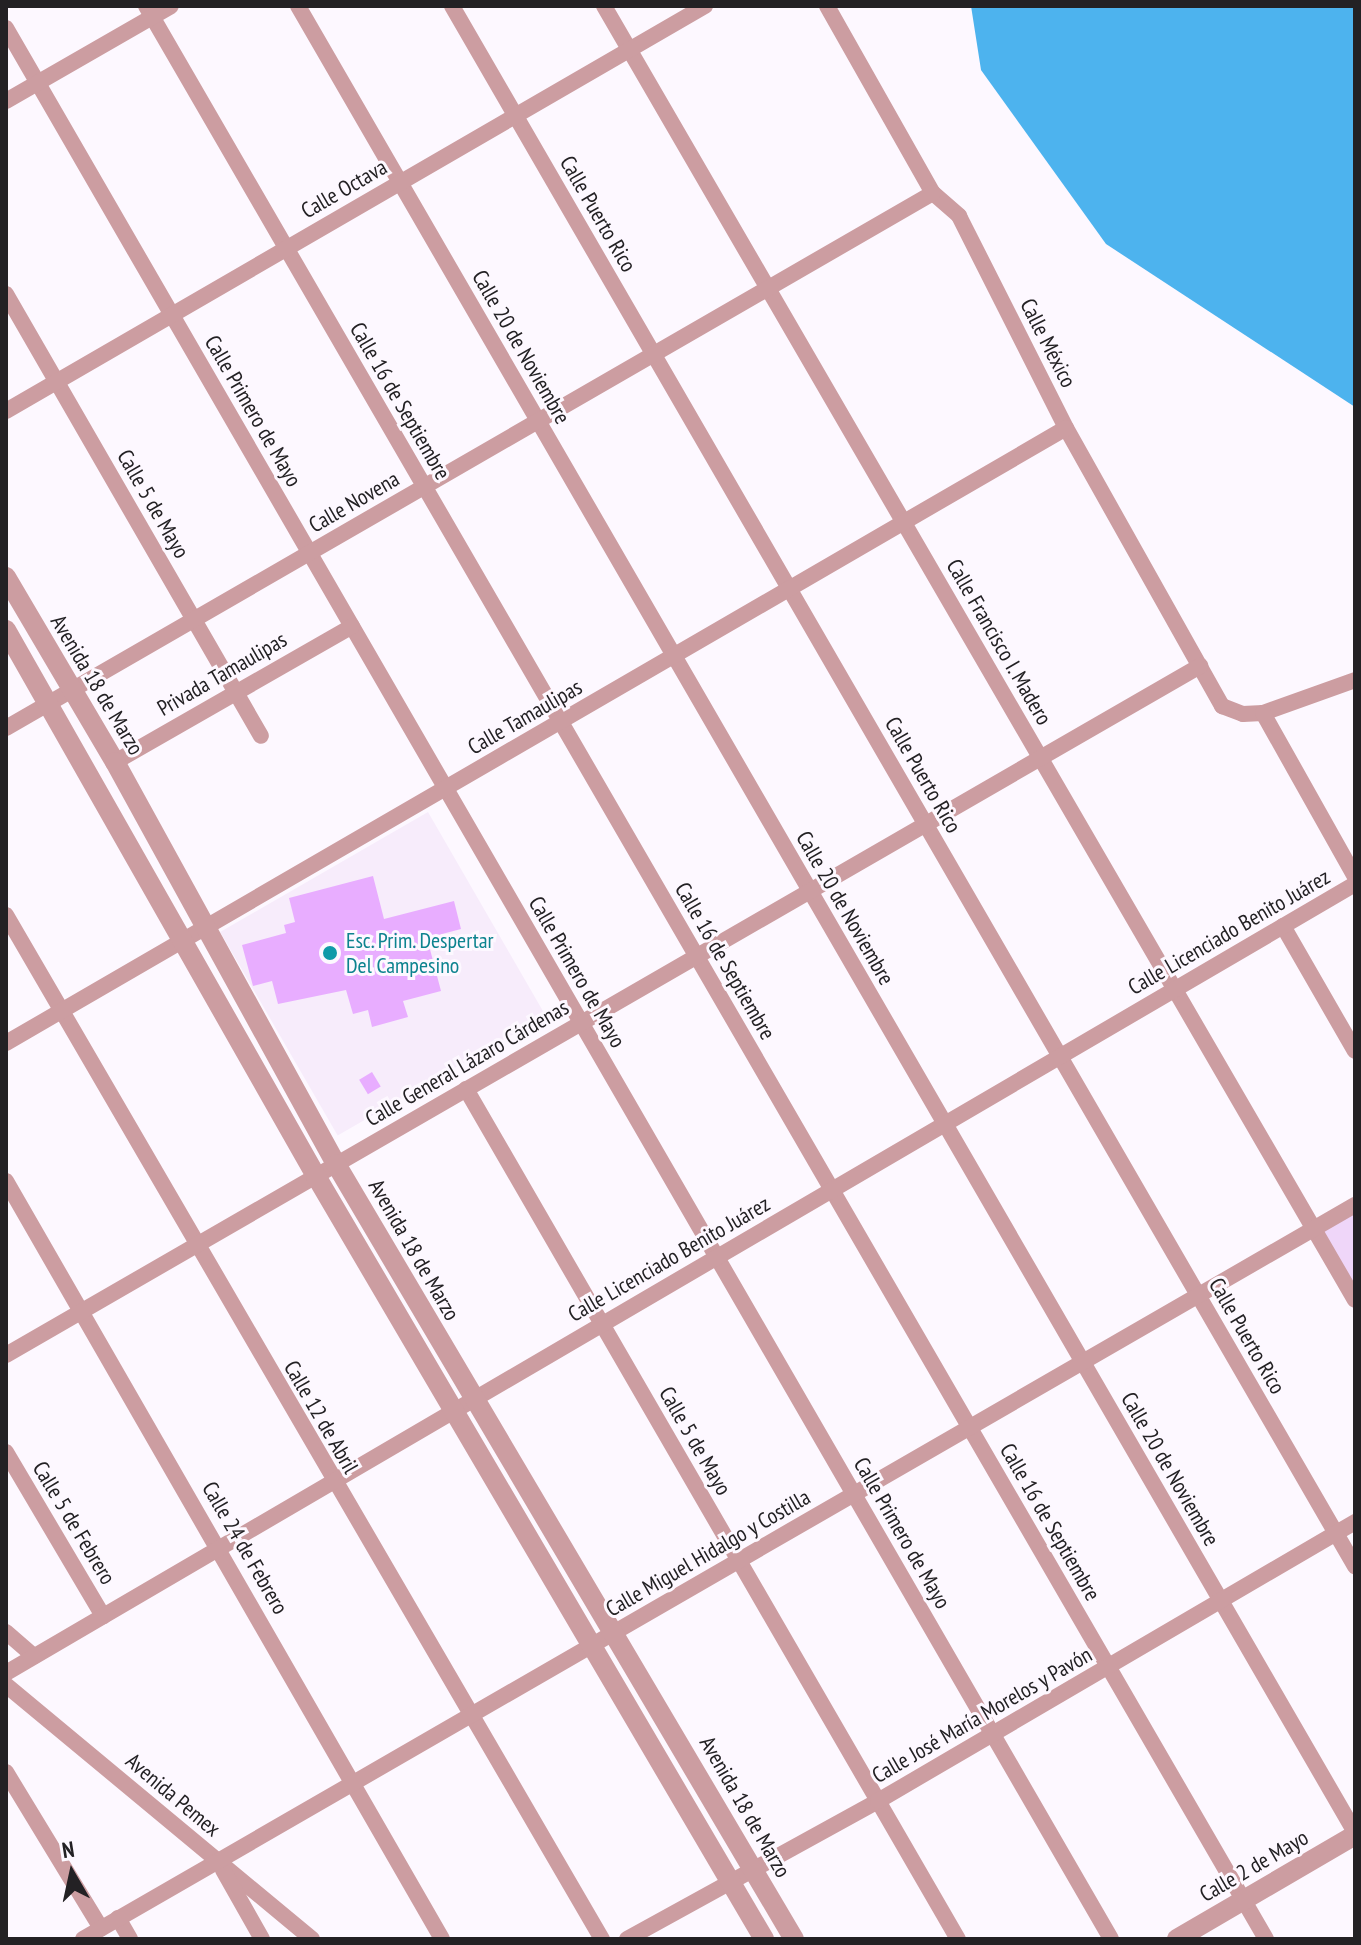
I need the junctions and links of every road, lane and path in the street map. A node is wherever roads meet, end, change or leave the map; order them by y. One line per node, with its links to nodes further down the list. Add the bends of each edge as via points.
1 (171, 6): 7 (street)
2 (298, 6): 13 (street, Calle 20 de Noviembre)
3 (452, 6): 12 (street, Calle Puerto Rico)
4 (604, 6): 9 (street, Calle Francisco I. Madero)
5 (705, 6): 9 (street, Calle Octava)
6 (827, 6): 14 (street, Calle México)
7 (149, 11): 10 (street); 15 (street, Calle 16 de Septiembre)
8 (6, 28): 10 (street, Calle Primero de Mayo)
9 (629, 50): 12 (street, Calle Octava); 16 (street, Calle Francisco I. Madero)
10 (38, 82): 11 (street); 18 (street, Calle Primero de Mayo)
11 (6, 101)
12 (515, 115): 13 (street, Calle Octava); 19 (street, Calle Puerto Rico)
13 (400, 182): 15 (street, Calle Octava); 22 (street, Calle 20 de Noviembre)
14 (933, 193): 16 (street, Calle Novena); 23 (street, Calle México, via 959,216)
15 (286, 248): 18 (street, Calle Octava); 24 (street, Calle 16 de Septiembre)
16 (768, 288): 19 (street, Calle Novena); 25 (street, Calle Francisco I. Madero)
17 (6, 294): 20 (street, Calle 5 de Mayo)
18 (172, 315): 20 (street, Calle Octava); 26 (street, Calle Primero de Mayo)
19 (654, 354): 22 (street, Calle Novena); 28 (street, Calle Puerto Rico)
20 (56, 381): 21 (street, Calle Octava); 29 (street, Calle 5 de Mayo)
21 (6, 411)
22 (538, 421): 24 (street, Calle Novena); 32 (street, Calle 20 de Noviembre)
23 (1066, 428): 25 (street, Calle Tamaulipas); 33 (street, Calle México)
24 (424, 487): 26 (street, Calle Novena); 39 (street, Calle 16 de Septiembre)
25 (904, 522): 28 (street, Calle Tamaulipas); 42 (street, Calle Francisco I. Madero)
26 (310, 553): 29 (street, Calle Novena); 30 (street, Calle Primero de Mayo)
27 (6, 577): 35 (street, Avenida 18 de Marzo)
28 (789, 589): 32 (street, Calle Tamaulipas); 45 (street, Calle Puerto Rico)
29 (194, 620): 35 (street, Calle Novena); 36 (street, Calle 5 de Mayo)
30 (352, 626): 36 (street, Privada Tamaulipas); 44 (street, Calle Primero de Mayo)
31 (6, 630): 37 (street, Avenida 18 de Marzo)
32 (674, 656): 39 (street, Calle Tamaulipas); 48 (street, Calle 20 de Noviembre)
33 (1200, 666): 38 (street, Calle México, via 1222,706 1243,714); 42 (street, Calle General Lázaro Cárdenas)
34 (1355, 680): 38 (street)
35 (71, 690): 37 (street, Calle Novena); 43 (street, Avenida 18 de Marzo)
36 (235, 690): 41 (street, Calle 5 de Mayo); 43 (street, Privada Tamaulipas)
37 (49, 704): 40 (street, Calle Novena); 52 (street, Avenida 18 de Marzo)
38 (1263, 713): 46 (street)
39 (561, 722): 44 (street, Calle Tamaulipas); 53 (street, Calle 16 de Septiembre)
40 (6, 728)
41 (261, 736)
42 (1040, 757): 45 (street, Calle General Lázaro Cárdenas); 54 (street, Calle Francisco I. Madero)
43 (115, 762): 51 (street, Avenida 18 de Marzo)
44 (446, 788): 51 (street, Calle Tamaulipas); 56 (street, Calle Primero de Mayo)
45 (925, 823): 48 (street, Calle General Lázaro Cárdenas); 59 (street, Calle Puerto Rico)
46 (1355, 877)
47 (1355, 884): 50 (street, Calle Licenciado Benito Juárez)
48 (809, 890): 53 (street, Calle General Lázaro Cárdenas); 61 (street, Calle 20 de Noviembre)
49 (6, 915): 55 (street, Calle 12 de Abril)
50 (1283, 926): 54 (street, Calle Licenciado Benito Juárez); 58 (street)
51 (206, 928): 52 (street, Calle Tamaulipas); 62 (street, Avenida 18 de Marzo)
52 (181, 942): 55 (street, Calle Tamaulipas); 63 (street, Avenida 18 de Marzo)
53 (696, 956): 56 (street, Calle General Lázaro Cárdenas); 65 (street, Calle 16 de Septiembre)
54 (1175, 989): 59 (street, Calle Licenciado Benito Juárez); 67 (street, Calle Francisco I. Madero)
55 (62, 1011): 57 (street, Calle Tamaulipas); 68 (street, Calle 12 de Abril)
56 (581, 1023): 60 (street, Calle General Lázaro Cárdenas); 69 (street, Calle Primero de Mayo)
57 (6, 1043)
58 (1355, 1051)
59 (1060, 1056): 61 (street, Calle Licenciado Benito Juárez); 70 (street, Calle Puerto Rico)
60 (466, 1089): 62 (street, Calle General Lázaro Cárdenas); 73 (street, Calle 5 de Mayo)
61 (945, 1124): 65 (street, Calle Licenciado Benito Juárez); 75 (street, Calle 20 de Noviembre)
62 (336, 1164): 63 (street, Calle General Lázaro Cárdenas); 76 (street, Avenida 18 de Marzo)
63 (316, 1176): 68 (street, Calle General Lázaro Cárdenas); 76 (street, Avenida 18 de Marzo)
64 (6, 1181): 72 (street, Calle 24 de Febrero)
65 (832, 1190): 69 (street, Calle Licenciado Benito Juárez); 77 (street, Calle 16 de Septiembre)
66 (1355, 1205): 67 (street, Calle Miguel Hidalgo y Costilla)
67 (1313, 1229): 70 (street, Calle Miguel Hidalgo y Costilla); 71 (street, Calle Francisco I. Madero)
68 (196, 1245): 72 (street, Calle General Lázaro Cárdenas); 79 (street, Calle 12 de Abril)
69 (717, 1257): 73 (street, Calle Licenciado Benito Juárez); 80 (street, Calle Primero de Mayo)
70 (1198, 1295): 75 (street, Calle Miguel Hidalgo y Costilla); 82 (street, Calle Puerto Rico)
71 (1355, 1300)
72 (82, 1311): 74 (street, Calle General Lázaro Cárdenas); 83 (street, Calle 24 de Febrero)
73 (602, 1324): 76 (street, Calle Licenciado Benito Juárez); 84 (street, Calle 5 de Mayo)
74 (6, 1355)
75 (1083, 1362): 77 (street, Calle Miguel Hidalgo y Costilla); 86 (street, Calle 20 de Noviembre)
76 (465, 1404): 79 (street, Calle Licenciado Benito Juárez); 88 (street, Avenida 18 de Marzo); 90 (street, Avenida 18 de Marzo)
77 (969, 1427): 80 (street, Calle Miguel Hidalgo y Costilla); 92 (street, Calle 16 de Septiembre)
78 (6, 1452): 87 (street, Calle 5 de Febrero)
79 (333, 1482): 83 (street, Calle Licenciado Benito Juárez); 95 (street, Calle 12 de Abril)
80 (854, 1494): 84 (street, Calle Miguel Hidalgo y Costilla); 96 (street, Calle Primero de Mayo)
81 (1355, 1522): 82 (street, Calle José María Morelos y Pavón)
82 (1336, 1533): 85 (street, Calle Puerto Rico); 86 (street, Calle José María Morelos y Pavón)
83 (219, 1548): 87 (street, Calle Licenciado Benito Juárez); 98 (street, Calle 24 de Febrero)
84 (739, 1560): 88 (street, Calle Miguel Hidalgo y Costilla); 99 (street, Calle 5 de Mayo)
85 (1355, 1566)
86 (1221, 1600): 92 (street, Calle José María Morelos y Pavón); 100 (street, Calle 20 de Noviembre)
87 (103, 1616): 91 (street, Calle Licenciado Benito Juárez)
88 (616, 1630): 90 (street, Calle Miguel Hidalgo y Costilla); 102 (street, Avenida 18 de Marzo)
89 (6, 1632): 91 (street)
90 (593, 1644): 95 (street, Calle Miguel Hidalgo y Costilla); 103 (street, Avenida 18 de Marzo)
91 (34, 1656): 93 (street, Calle Licenciado Benito Juárez)
92 (1108, 1666): 96 (street, Calle José María Morelos y Pavón); 104 (street, Calle 16 de Septiembre)
93 (6, 1673)
94 (6, 1685): 101 (street, Avenida Pemex)
95 (468, 1716): 98 (street, Calle Miguel Hidalgo y Costilla); 112 (street, Calle 12 de Abril)
96 (992, 1734): 99 (street, Calle José María Morelos y Pavón); 117 (street, Calle Primero de Mayo)
97 (6, 1772): 106 (street)
98 (355, 1782): 101 (street, Calle Miguel Hidalgo y Costilla); 111 (street, Calle 24 de Febrero)
99 (878, 1801): 102 (street, Calle José María Morelos y Pavón); 116 (street, Calle 5 de Mayo)
100 (1355, 1834): 104 (street, Calle 2 de Mayo)
101 (218, 1862): 105 (street, Calle Miguel Hidalgo y Costilla); 109 (street); 110 (street, Avenida Pemex)
102 (753, 1868): 103 (street, Calle José María Morelos y Pavón); 115 (street, Avenida 18 de Marzo)
103 (730, 1880): 113 (street, Calle José María Morelos y Pavón); 114 (street, Avenida 18 de Marzo)
104 (1243, 1900): 118 (street, Calle 2 de Mayo); 119 (street, Calle 16 de Septiembre)
105 (118, 1918): 106 (street, Calle Miguel Hidalgo y Costilla); 108 (street)
106 (101, 1928): 107 (street, Calle Miguel Hidalgo y Costilla)
107 (83, 1939)
108 (130, 1939)
109 (262, 1939)
110 (312, 1939)
111 (442, 1939)
112 (602, 1939)
113 (627, 1939)
114 (764, 1939)
115 (794, 1939)
116 (958, 1939)
117 (1111, 1939)
118 (1177, 1939)
119 (1266, 1939)

